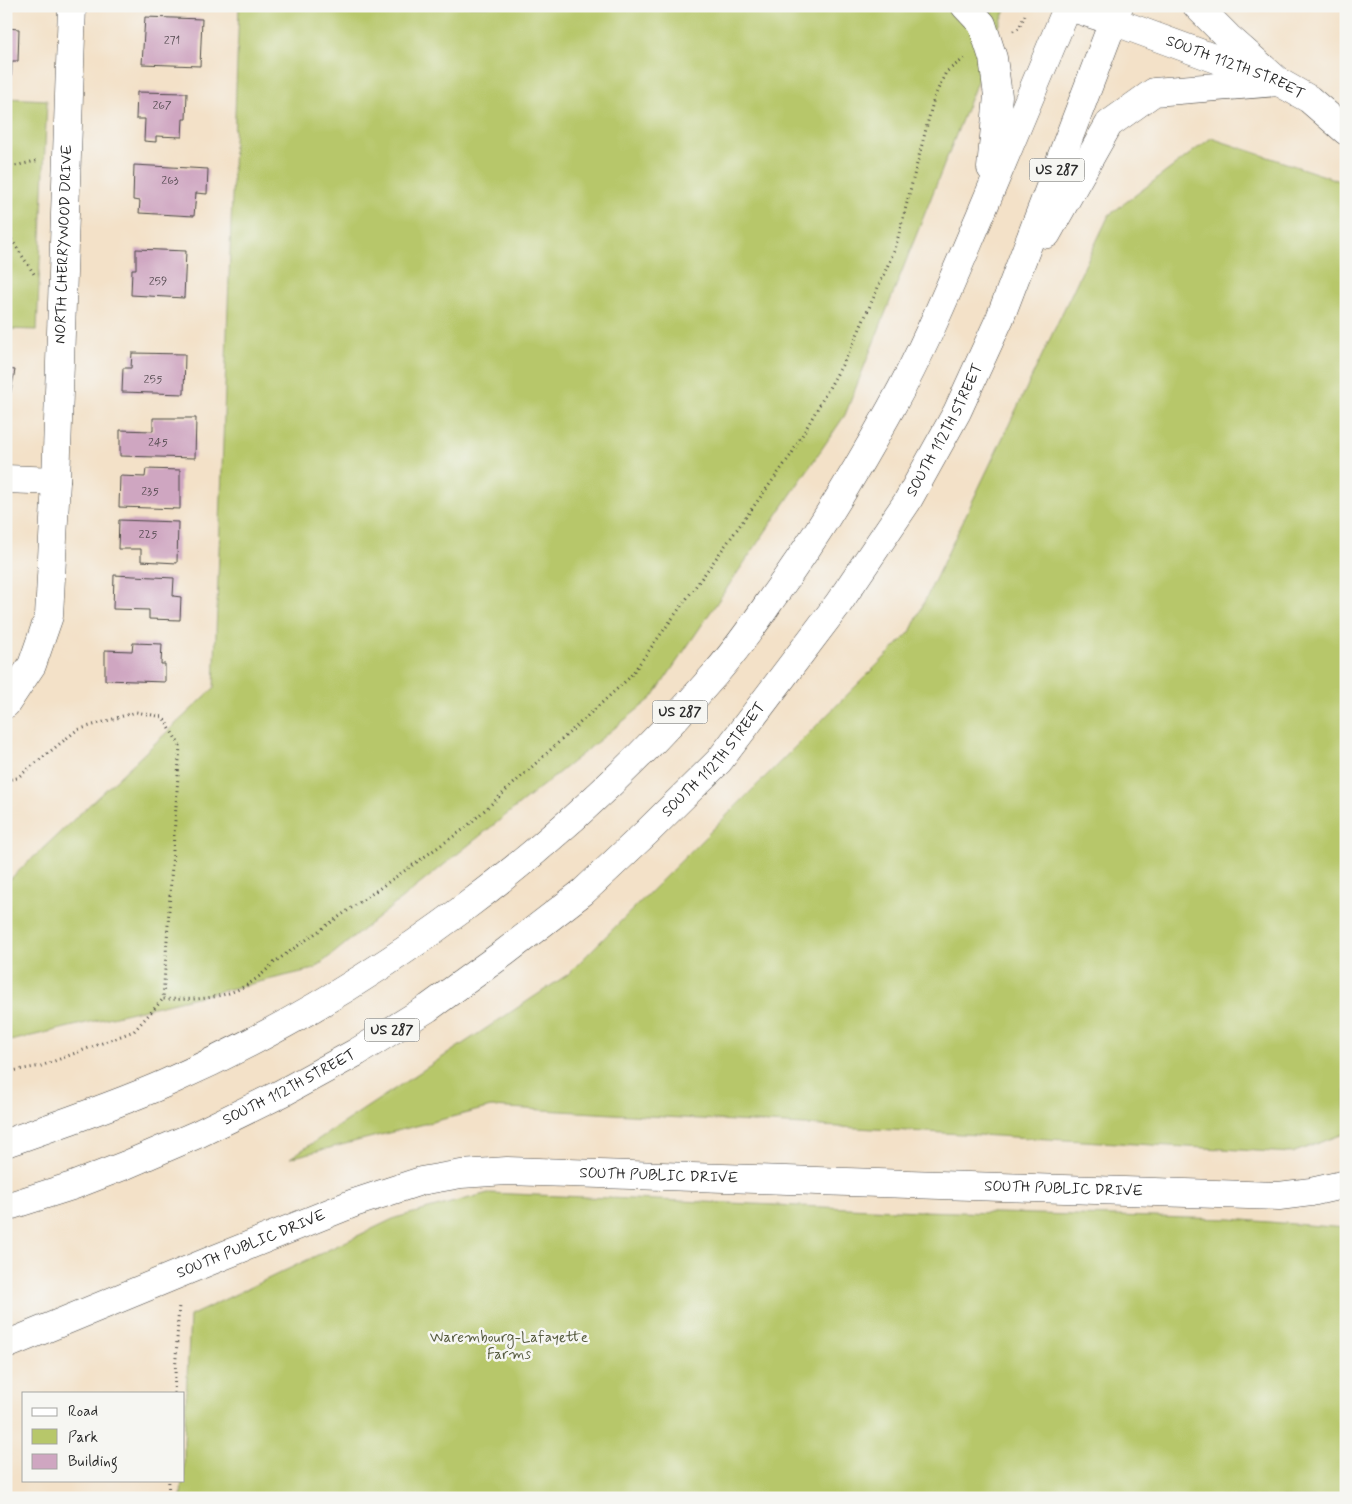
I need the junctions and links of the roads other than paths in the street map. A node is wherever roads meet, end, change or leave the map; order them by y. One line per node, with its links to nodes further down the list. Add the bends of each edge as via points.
1 (72, 6): 11 (main road, NORTH CHERRYWOOD DRIVE)
2 (965, 6): 8 (main road, via 985,31 993,58 998,96)
3 (1068, 6): 5 (main road, SOUTH 112TH STREET); 8 (main road, SOUTH 112TH STREET / US 287)
4 (1197, 6): 6 (main road)
5 (1116, 14): 6 (main road, SOUTH 112TH STREET); 9 (main road, SOUTH 112TH STREET / US 287)
6 (1279, 82): 7 (main road, SOUTH 112TH STREET, via 1309,99); 9 (main road, via 1154,92 1109,124)
7 (1346, 131)
8 (987, 199): 13 (main road, SOUTH 112TH STREET / US 287, via 924,343 893,405 833,509 789,576 718,672 636,759 565,827 509,874 421,940 325,1001 266,1035 167,1082 98,1111)
9 (1000, 318): 15 (main road, SOUTH 112TH STREET / US 287, via 956,412 907,502 838,604 719,761 583,892 428,1008 282,1093 180,1142 81,1182)
10 (6, 479): 11 (main road)
11 (56, 481): 12 (main road, NORTH CHERRYWOOD DRIVE, via 49,616 32,664)
12 (6, 704)
13 (6, 1143)
14 (1344, 1184): 16 (main road, SOUTH PUBLIC DRIVE, via 1279,1196 527,1171 461,1174 421,1181 354,1203)
15 (6, 1207)
16 (6, 1345)

